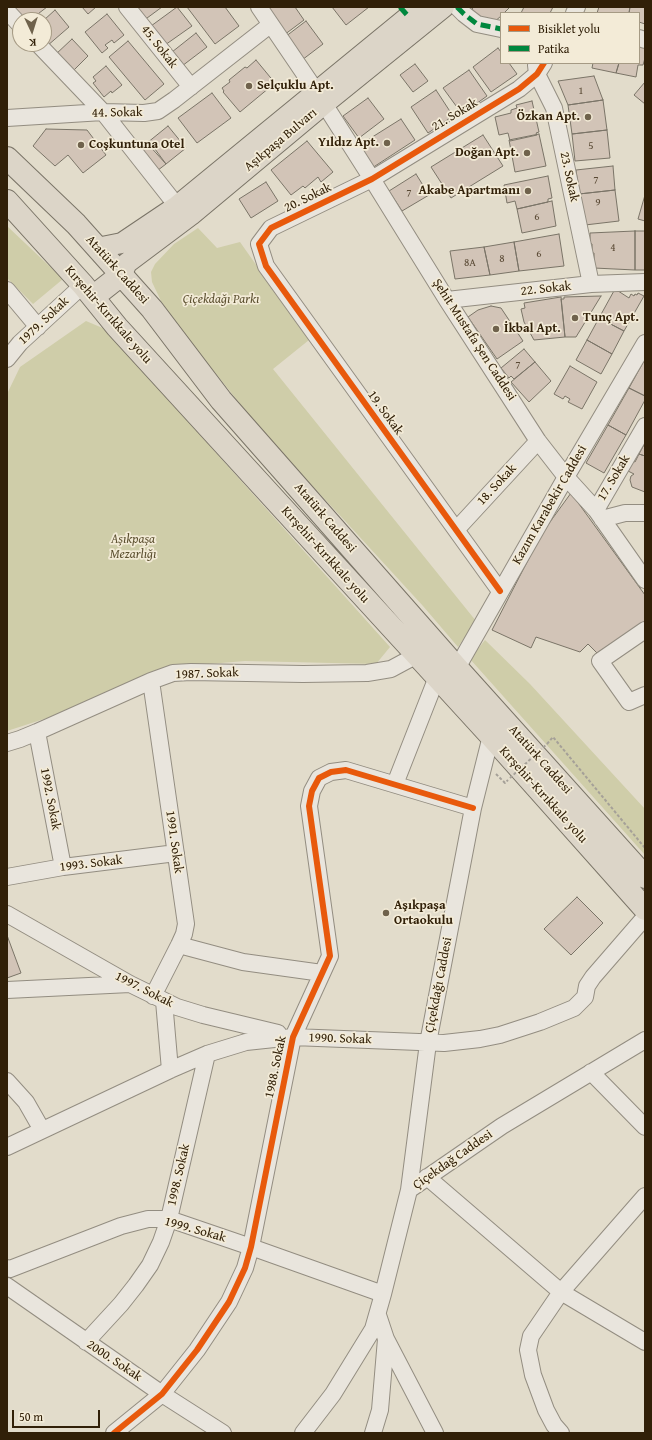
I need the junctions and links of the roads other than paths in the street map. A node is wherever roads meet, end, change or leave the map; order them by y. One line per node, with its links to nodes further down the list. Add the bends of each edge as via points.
1 (127, 7): 10 (street, 45. Sokak)
2 (258, 7): 6 (street, Şehit Mustafa Şen Caddesi)
3 (444, 7): 11 (main road, Aşıkpaşa Bulvarı)
4 (457, 7): 7 (street, via 477,24)
5 (410, 10): 11 (main road, Aşıkpaşa Bulvarı)
6 (270, 25): 10 (street, 44. Sokak); 11 (street, Şehit Mustafa Şen Caddesi)
7 (500, 29)
8 (46, 52): 12 (street)
9 (539, 67): 15 (street, 21. Sokak, via 519,89); 22 (street, 23. Sokak, via 554,108)
10 (191, 87): 12 (street, 44. Sokak, via 158,111)
11 (320, 98): 15 (street, Şehit Mustafa Şen Caddesi); 17 (main road, Aşıkpaşa Bulvarı); 20 (main road, Aşıkpaşa Bulvarı, via 191,215 127,263)
12 (103, 112): 13 (street, 44. Sokak); 17 (street)
13 (7, 118)
14 (7, 158): 19 (highway, Atatürk Caddesi, via 76,224)
15 (372, 179): 18 (street, 20. Sokak, via 271,228); 25 (street, Şehit Mustafa Şen Caddesi)
16 (7, 201): 23 (highway, Kırşehir-Kırıkkale yolu)
17 (177, 206): 19 (main road, Aşıkpaşa Bulvarı, via 122,242)
18 (259, 244): 34 (street, 19. Sokak, via 266,266)
19 (97, 248): 20 (highway, Atatürk Caddesi); 23 (highway)
20 (121, 275): 23 (highway); 39 (highway, Atatürk Caddesi, via 152,309 221,400)
21 (645, 282): 22 (street, 22. Sokak)
22 (591, 284): 25 (street, 22. Sokak)
23 (82, 285): 26 (street, 1979. Sokak); 38 (highway, Kırşehir-Kırıkkale yolu)
24 (7, 290): 26 (street)
25 (447, 300): 30 (street, Şehit Mustafa Şen Caddesi)
26 (38, 327): 28 (street, 1979. Sokak)
27 (645, 343): 31 (street, Kazım Karabekir Caddesi)
28 (7, 359)
29 (645, 426): 33 (street, 17. Sokak)
30 (538, 441): 31 (street, Şehit Mustafa Şen Caddesi); 34 (street, 18. Sokak)
31 (566, 477): 33 (street, Şehit Mustafa Şen Caddesi); 36 (street, Kazım Karabekir Caddesi)
32 (645, 513): 33 (street)
33 (599, 515): 35 (street, Şehit Mustafa Şen Caddesi)
34 (456, 530): 36 (street, 19. Sokak)
35 (645, 580)
36 (500, 591): 39 (street, Kazım Karabekir Caddesi)
37 (645, 630): 42 (street, via 600,661 629,702)
38 (417, 655): 40 (highway, Kırşehir-Kırıkkale yolu); 41 (street, 1987. Sokak, via 391,669 367,673 190,672 173,673)
39 (457, 668): 50 (highway, Atatürk Caddesi)
40 (437, 677): 44 (highway, Kırşehir-Kırıkkale yolu); 46 (street)
41 (152, 681): 43 (street, 1987. Sokak); 48 (street, 1991. Sokak)
42 (645, 695)
43 (37, 732): 45 (street, 1987. Sokak); 49 (street, 1992. Sokak)
44 (491, 736): 47 (street, Çiçekdağı Caddesi); 52 (highway, Kırşehir-Kırıkkale yolu)
45 (7, 743)
46 (395, 784): 47 (street, 1988. Sokak); 56 (street, 1988. Sokak, via 346,770 331,772 319,778 312,791 309,806 330,956)
47 (473, 808): 62 (street, Çiçekdağı Caddesi)
48 (176, 853): 49 (street, 1993. Sokak); 55 (street, 1991. Sokak, via 186,924)
49 (63, 867): 51 (street, 1993. Sokak)
50 (644, 874)
51 (7, 876)
52 (645, 909)
53 (7, 914): 57 (street, 1997. Sokak)
54 (645, 917): 62 (street, 1990. Sokak, via 592,977 585,997 574,1008 500,1035 460,1042)
55 (179, 945): 56 (street, via 243,962); 59 (street, 1991. Sokak)
56 (322, 973): 60 (street, 1988. Sokak)
57 (130, 984): 58 (street); 59 (street, 1997. Sokak)
58 (7, 990)
59 (158, 998): 60 (street, 1997. Sokak, via 203,1015); 64 (street)
60 (293, 1037): 62 (street, 1990. Sokak); 63 (street, 1990. Sokak, via 246,1042); 74 (street, 1988. Sokak)
61 (645, 1040): 65 (street, Çiçekdağ Caddesi)
62 (428, 1043): 71 (street, Çiçekdağı Caddesi)
63 (207, 1054): 64 (street, 1990. Sokak); 73 (street, 1998. Sokak)
64 (170, 1070): 68 (street, 1990. Sokak)
65 (591, 1072): 67 (street); 70 (street, Çiçekdağ Caddesi, via 502,1126)
66 (7, 1081): 68 (street, via 26,1102)
67 (645, 1127)
68 (42, 1130): 69 (street, 1990. Sokak)
69 (7, 1147)
70 (427, 1177): 71 (street, Çiçekdağ Caddesi); 77 (street)
71 (409, 1190): 78 (street, Çiçekdağ Caddesi)
72 (645, 1196): 77 (street)
73 (169, 1219): 74 (street, 1999. Sokak); 75 (street, 1999. Sokak, via 148,1219 121,1226); 81 (street, 1998. Sokak, via 150,1266 121,1304)
74 (251, 1247): 78 (street, 1999. Sokak); 83 (street, 1988. Sokak, via 245,1268 229,1302 197,1350)
75 (7, 1268)
76 (7, 1286): 81 (street, 2000. Sokak)
77 (561, 1292): 82 (street); 89 (street, via 531,1336 528,1350 540,1395)
78 (383, 1294): 79 (street, Çiçekdağ Caddesi)
79 (378, 1315): 80 (street); 86 (street, Çiçekdağ Caddesi, via 373,1330 344,1376)
80 (386, 1339): 87 (street, via 380,1410); 88 (street)
81 (86, 1342): 83 (street, 2000. Sokak)
82 (645, 1342)
83 (162, 1394): 84 (street, 1988. Sokak); 85 (street, 2000. Sokak)
84 (114, 1433)
85 (223, 1433)
86 (303, 1433)
87 (373, 1433)
88 (434, 1433)
89 (560, 1433)

